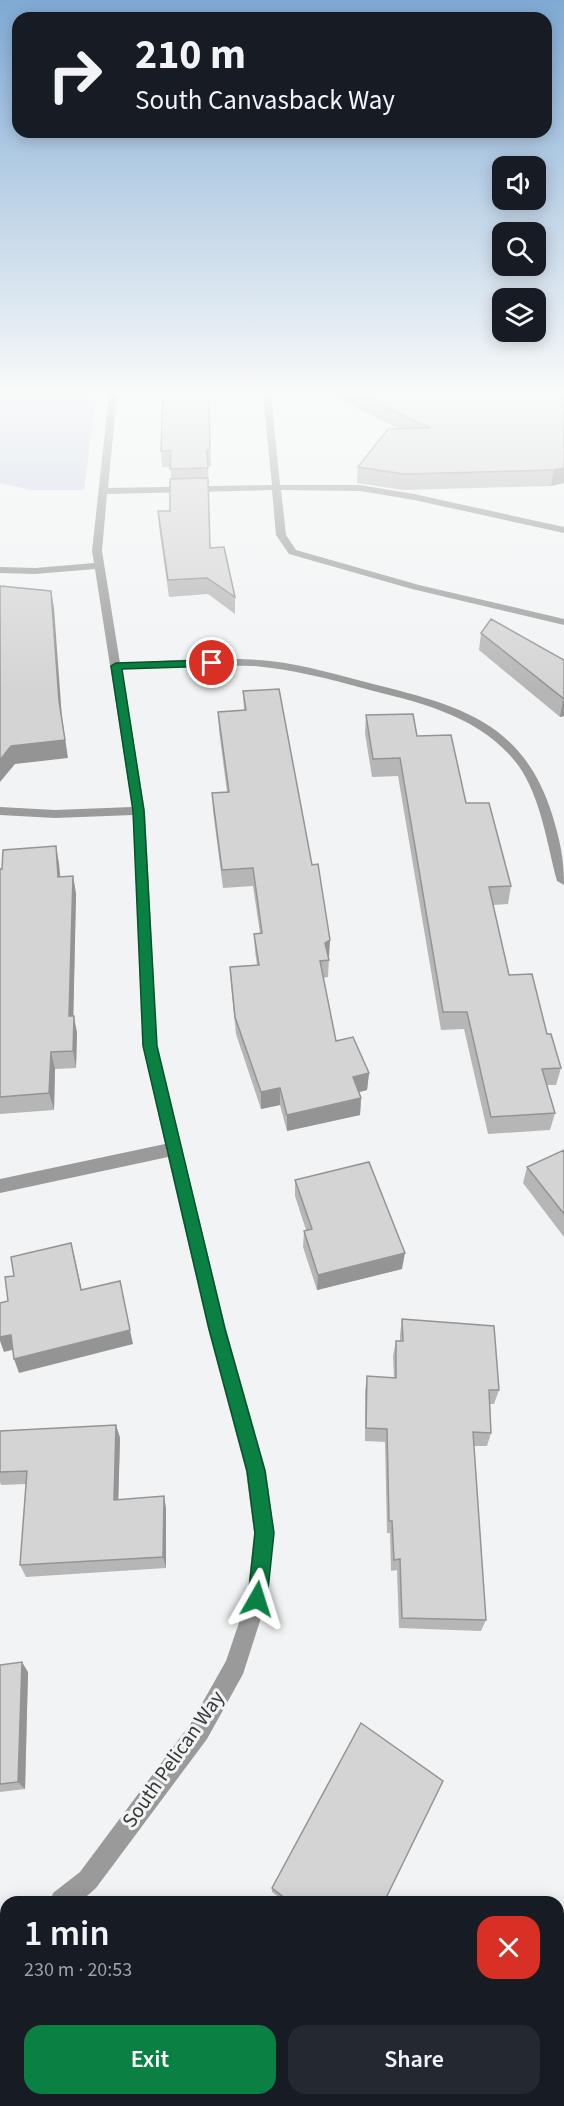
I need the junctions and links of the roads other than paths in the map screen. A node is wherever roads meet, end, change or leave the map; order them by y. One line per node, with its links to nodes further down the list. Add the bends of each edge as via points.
1 (102, 492): 5 (street, South Pelican Way)
2 (275, 492): 7 (street, via 281,535 292,552)
3 (389, 492): 4 (street)
4 (564, 530)
5 (99, 566): 6 (street); 8 (street, South Pelican Way)
6 (0, 570)
7 (564, 622)
8 (116, 666): 9 (street, South Pelican Way); 11 (street, via 284,665 458,712 508,745 525,765 536,788)
9 (139, 811): 10 (street); 12 (street, South Pelican Way, via 150,1046)
10 (0, 812)
11 (564, 881)
12 (174, 1149): 13 (street); 14 (street, South Pelican Way, via 256,1471 264,1533 257,1599 236,1666 199,1731 88,1880)
13 (0, 1186)
14 (69, 1896)

